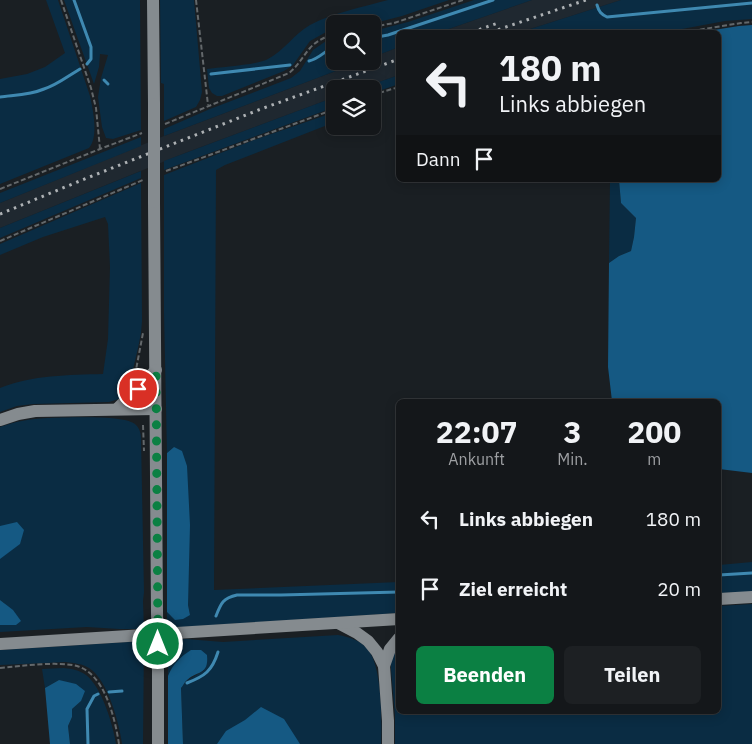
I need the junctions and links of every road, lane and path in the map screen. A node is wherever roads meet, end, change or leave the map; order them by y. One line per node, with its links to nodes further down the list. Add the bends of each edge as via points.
1 (61, 0): 15 (path, via 91,88)
2 (153, 0): 20 (main road, bridge)
3 (196, 0): 11 (path)
4 (463, 0): 6 (path)
5 (752, 22): 7 (path)
6 (381, 25)
7 (697, 30)
8 (326, 37): 11 (path, via 310,48 289,73)
9 (396, 88): 10 (path)
10 (381, 93)
11 (208, 106): 13 (path)
12 (326, 112): 16 (path)
13 (160, 126)
14 (142, 133): 15 (path)
15 (100, 149): 18 (path)
16 (166, 171)
17 (148, 178): 19 (path)
18 (0, 189)
19 (0, 241)
20 (156, 370): 21 (main road); 22 (main road)
21 (117, 409): 22 (main road); 23 (main road, via 35,412)
22 (156, 409): 33 (main road, bridge)
23 (0, 420)
24 (752, 597): 25 (main road)
25 (721, 599)
26 (396, 619): 27 (main road)
27 (338, 623): 29 (main road); 30 (main road, via 368,642)
28 (396, 642): 30 (main road)
29 (0, 644)
30 (384, 666): 34 (main road)
31 (0, 668): 32 (path, via 64,665 78,666 88,672 103,690)
32 (119, 744)
33 (158, 744)
34 (388, 744)

